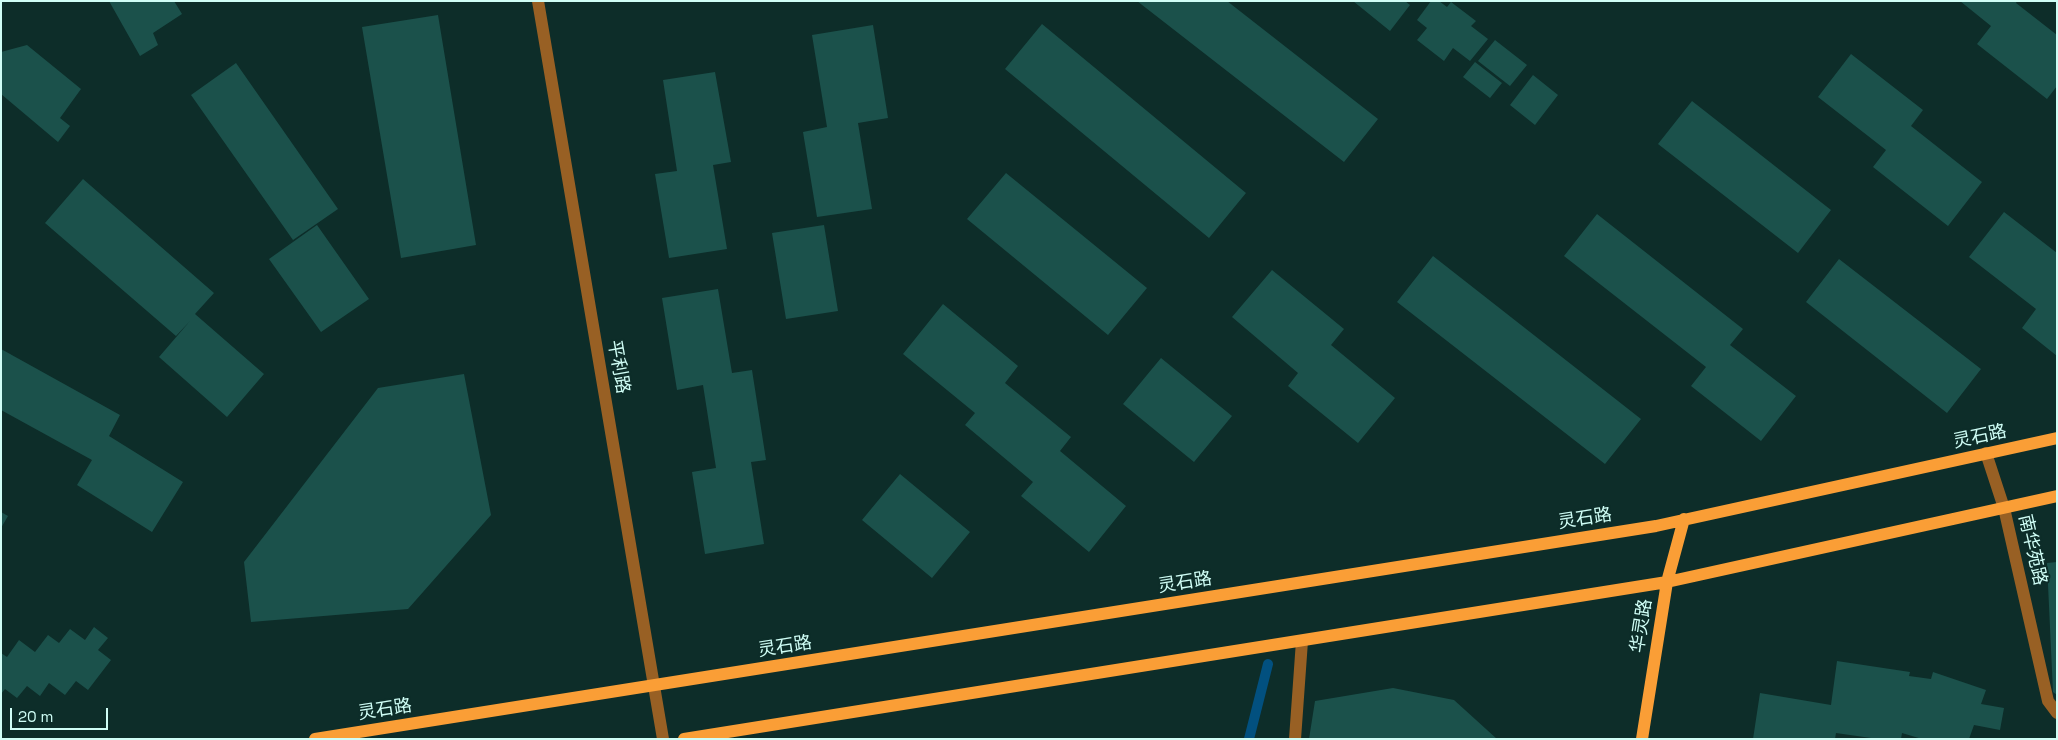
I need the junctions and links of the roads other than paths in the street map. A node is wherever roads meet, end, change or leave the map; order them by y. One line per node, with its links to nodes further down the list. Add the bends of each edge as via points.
1 (538, 1): 9 (street, 平利路)
2 (2057, 438): 3 (main road, 灵石路)
3 (1986, 453): 5 (street, 南华苑路); 6 (main road, 灵石路)
4 (2057, 496): 5 (main road)
5 (2004, 508): 7 (main road); 10 (street, 南华苑路, via 2048,701)
6 (1684, 520): 7 (main road, 华灵路); 9 (main road, 灵石路)
7 (1667, 582): 8 (main road); 15 (main road, 华灵路)
8 (1302, 641): 13 (main road); 14 (street)
9 (654, 686): 11 (main road, 灵石路); 12 (street, 平利路)
10 (2057, 713)
11 (315, 739)
12 (663, 739)
13 (684, 739)
14 (1295, 739)
15 (1642, 739)

